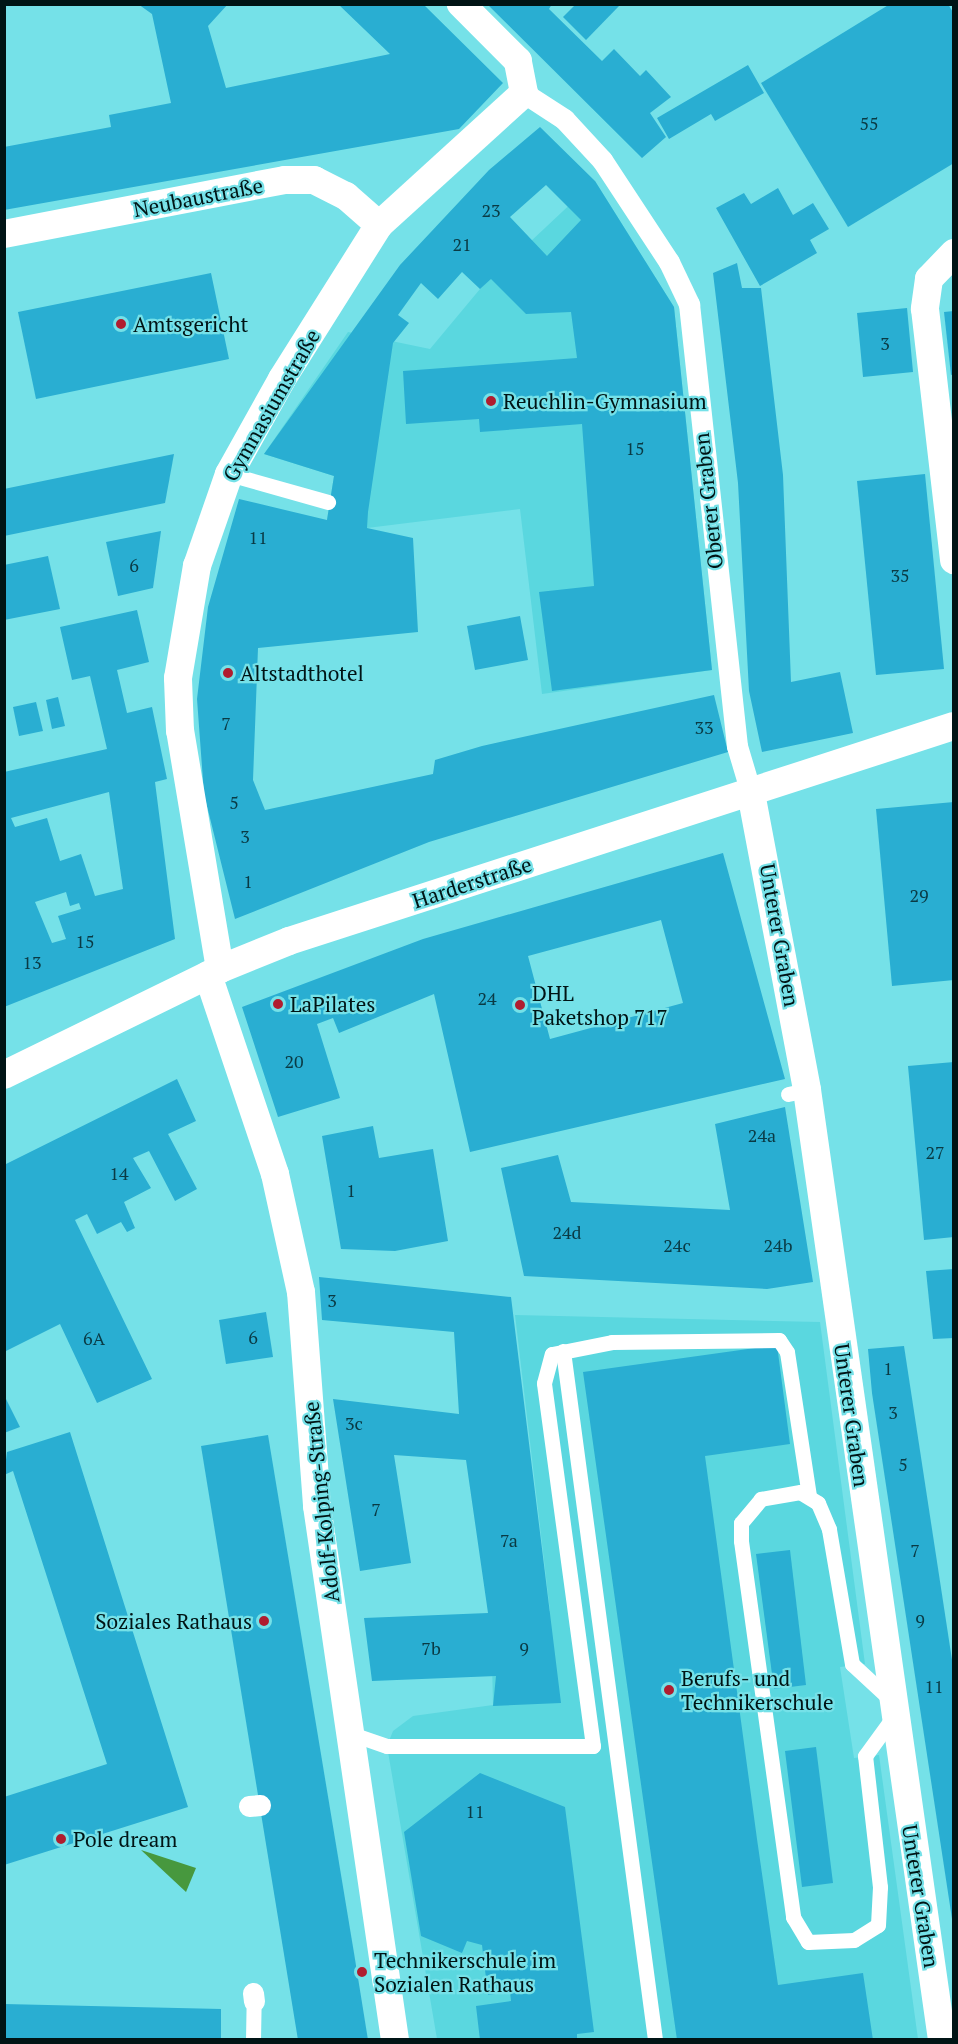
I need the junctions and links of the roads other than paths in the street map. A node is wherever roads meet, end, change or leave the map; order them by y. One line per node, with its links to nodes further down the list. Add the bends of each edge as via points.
1 (461, 4): 2 (street, via 518,61)
2 (524, 93): 3 (street, Gymnasiumstraße); 10 (street, Oberer Graben, via 564,119 602,160 669,262 689,304 737,746)
3 (379, 225): 4 (street, Neubaustraße, via 346,196 314,180 285,180); 6 (street, Gymnasiumstraße, via 282,379)
4 (4, 234)
5 (954, 253): 8 (street, via 929,279 925,309)
6 (229, 474): 7 (lane); 11 (street, Gymnasiumstraße, via 197,566 178,678 188,801)
7 (328, 502)
8 (954, 560)
9 (954, 726): 10 (street, Harderstraße)
10 (752, 793): 11 (street, Harderstraße, via 300,938); 15 (street, Unterer Graben)
11 (214, 972): 12 (street, Harderstraße); 16 (street, Adolf-Kolping-Straße, via 275,1174 301,1292 317,1506)
12 (4, 1076)
13 (563, 1351): 14 (lane, via 612,1342 778,1340 787,1352); 16 (lane, via 552,1354 544,1383 593,1746 387,1746); 20 (lane)
14 (809, 1496): 15 (lane, via 818,1503 829,1529 852,1664); 15 (lane, via 789,1492 761,1499 741,1523 793,1917 808,1942 854,1940 878,1925 880,1887 865,1756)
15 (893, 1708): 21 (street, Unterer Graben)
16 (352, 1734): 19 (street, Adolf-Kolping-Straße)
17 (253, 1997): 18 (lane)
18 (253, 2040)
19 (395, 2040)
20 (655, 2040)
21 (942, 2040)

